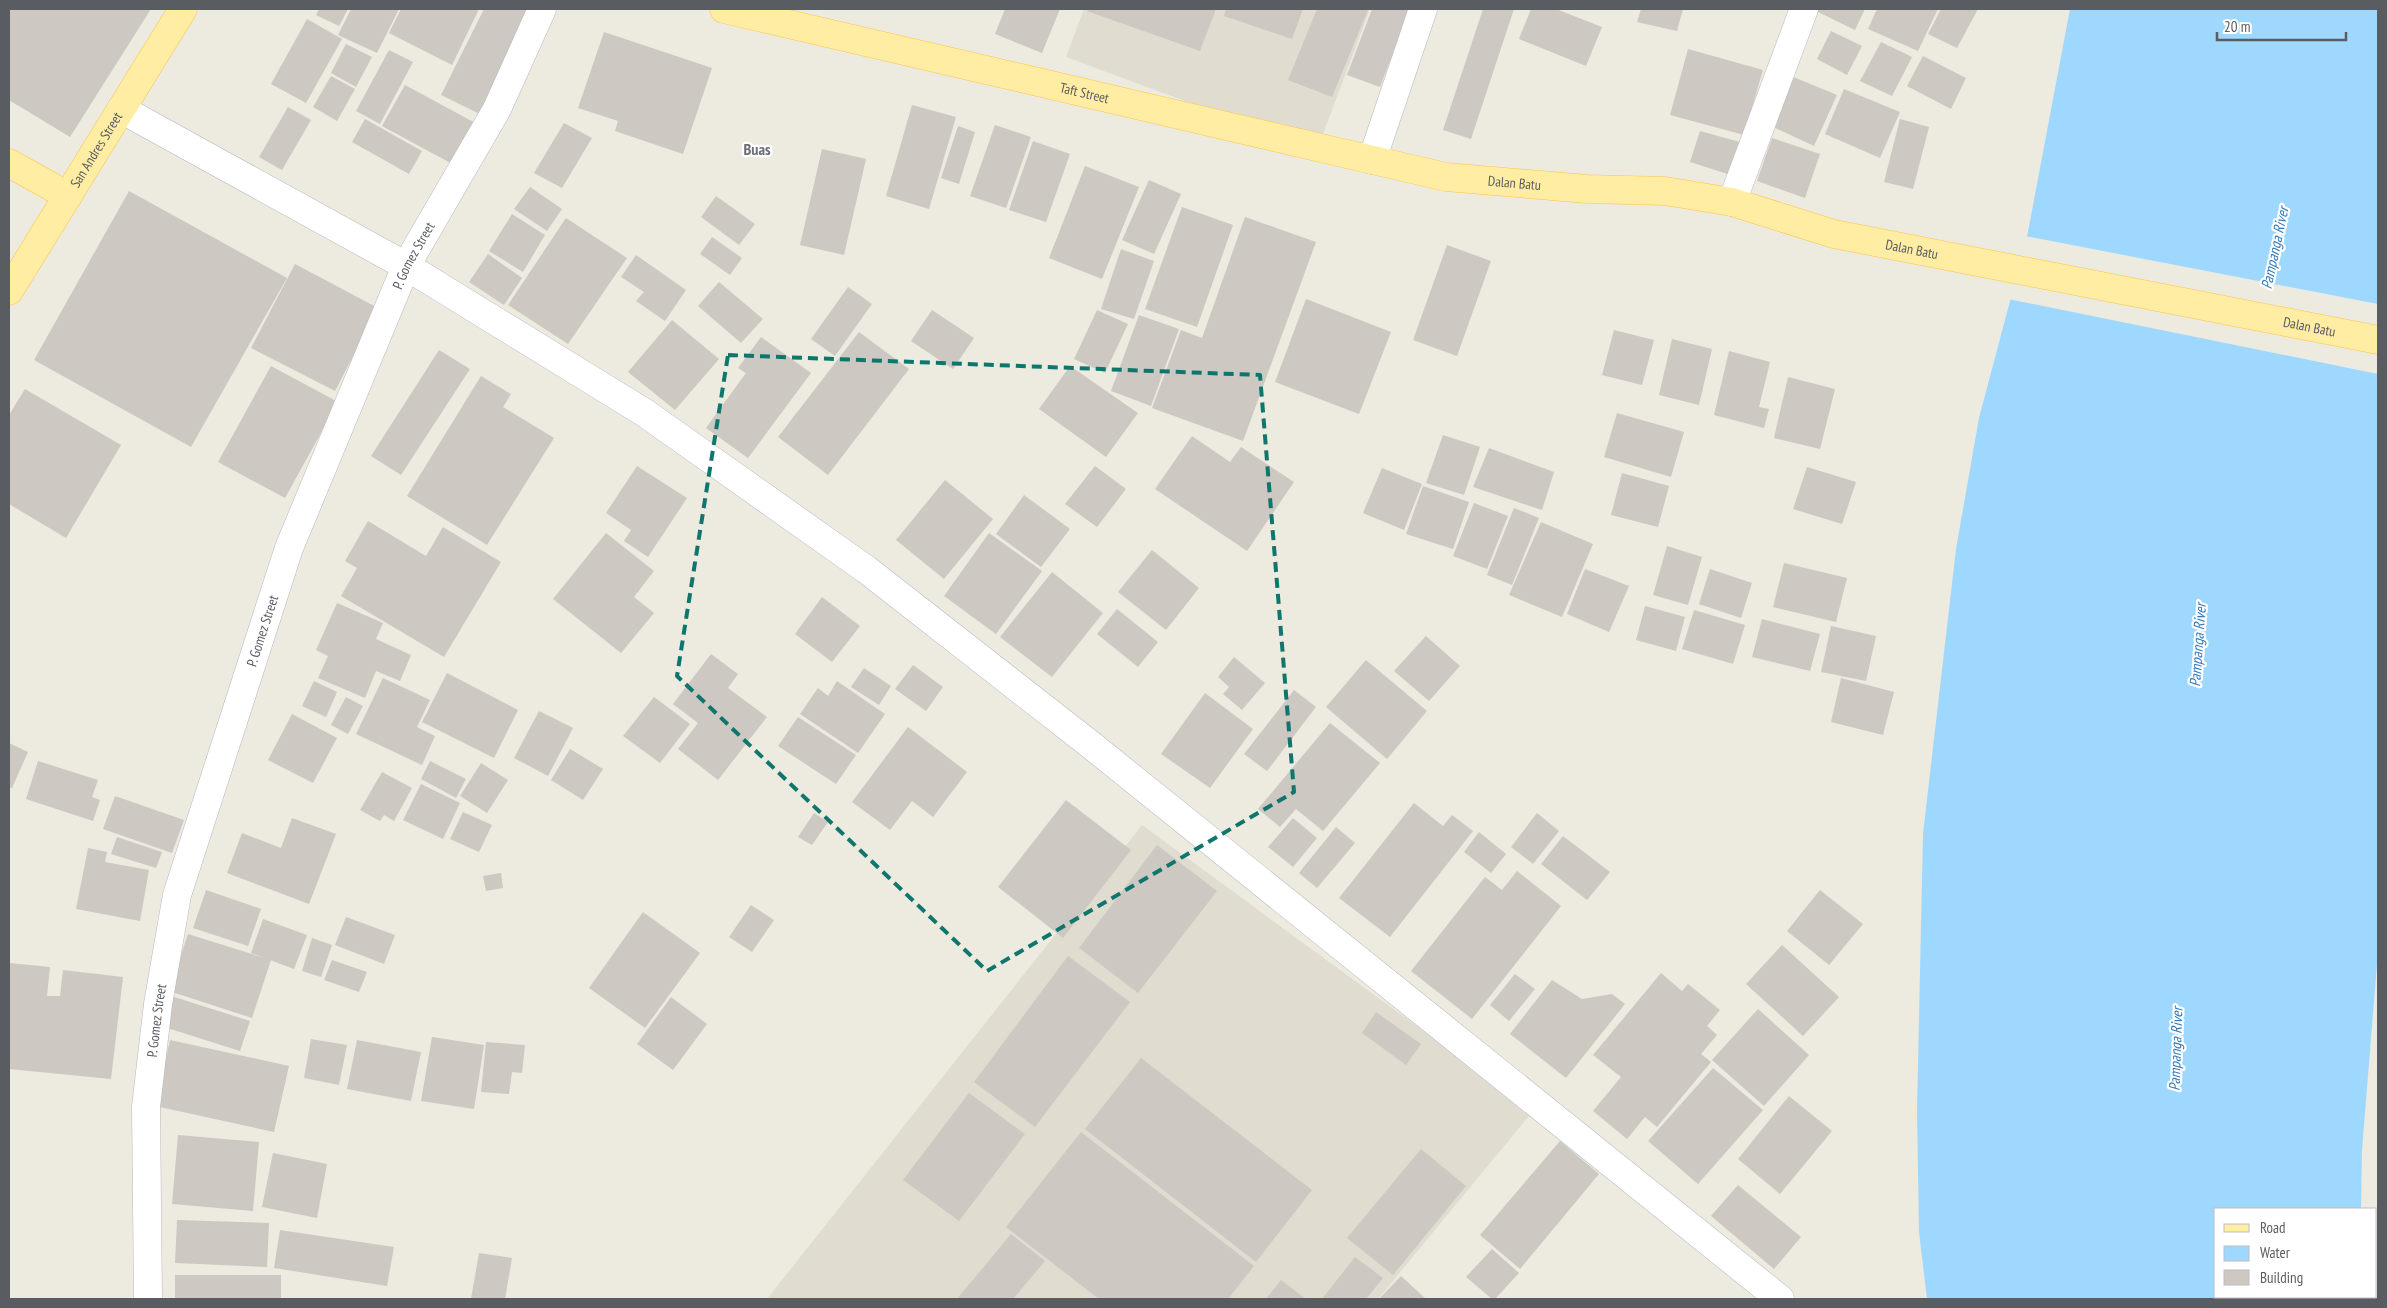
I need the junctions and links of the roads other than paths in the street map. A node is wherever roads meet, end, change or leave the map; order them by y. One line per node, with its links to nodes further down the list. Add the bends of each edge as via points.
1 (183, 9): 6 (main road, San Andres Street)
2 (542, 9): 12 (street, P. Gomez Street, via 497,109)
3 (724, 9): 7 (main road, Taft Street)
4 (1423, 9): 7 (street)
5 (1804, 9): 11 (street)
6 (121, 109): 10 (main road, San Andres Street); 12 (street)
7 (1372, 160): 9 (main road, Taft Street)
8 (9, 164): 10 (main road)
9 (1446, 177): 11 (main road, Dalan Batu, via 1587,189 1666,191)
10 (68, 196): 13 (main road, San Andres Street)
11 (1732, 202): 14 (main road, Dalan Batu, via 1834,234)
12 (406, 266): 15 (street, P. Gomez Street, via 289,548 177,895 158,1004 146,1107); 16 (street, via 645,413 868,570)
13 (9, 291)
14 (2378, 340)
15 (148, 1299)
16 (1780, 1299)

